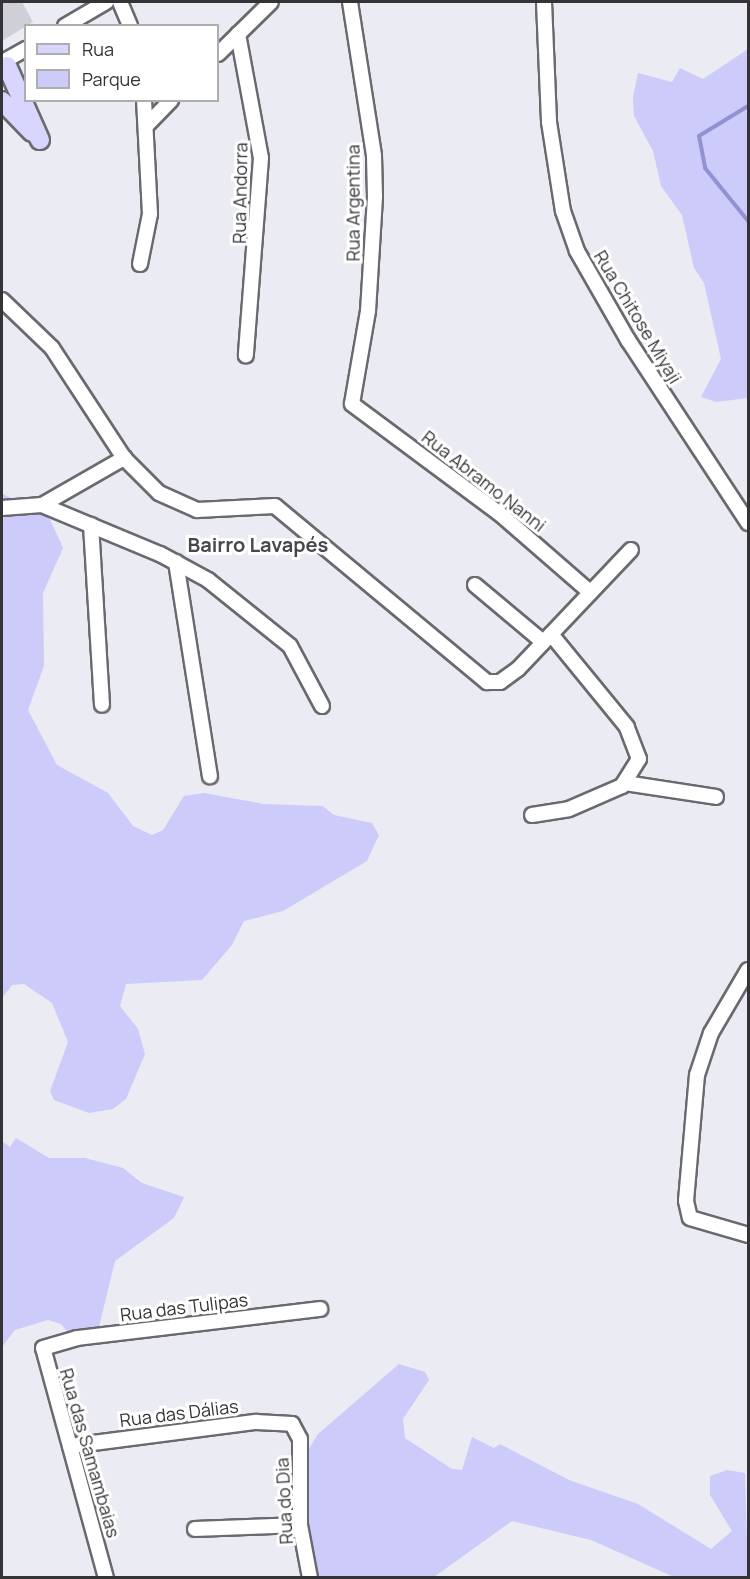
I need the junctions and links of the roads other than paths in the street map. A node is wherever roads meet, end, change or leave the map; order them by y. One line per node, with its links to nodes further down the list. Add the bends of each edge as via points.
1 (106, 2): 6 (street)
2 (120, 2): 7 (street)
3 (271, 2): 8 (street)
4 (350, 2): 20 (street, Rua Argentina, via 374,156 375,197 368,311)
5 (544, 2): 24 (street, Rua Chitose Miyaji, via 549,122 563,211 577,250 628,340)
6 (68, 24)
7 (129, 24)
8 (238, 34): 10 (street); 19 (street, Rua Andorra, via 261,158)
9 (24, 51): 11 (street)
10 (219, 53)
11 (5, 67): 12 (main road); 13 (main road, via 40,140)
12 (2, 96)
13 (2, 101)
14 (144, 102): 16 (street)
15 (169, 102): 16 (street)
16 (147, 125): 17 (street, via 150,214)
17 (140, 264)
18 (2, 300): 21 (street, via 69,369)
19 (246, 355)
20 (352, 404): 29 (street, Rua Abramo Nanni, via 492,507)
21 (124, 458): 22 (street); 30 (street, via 159,493 197,510 275,506 487,682 507,678)
22 (42, 505): 23 (street); 25 (street)
23 (2, 508)
24 (748, 523)
25 (91, 525): 27 (street); 31 (street)
26 (631, 550): 29 (street)
27 (176, 562): 32 (street, via 279,634); 33 (street)
28 (475, 585): 30 (street)
29 (590, 592): 30 (street)
30 (547, 638): 34 (street, via 634,740 637,769)
31 (102, 705)
32 (322, 706)
33 (210, 776)
34 (625, 783): 35 (street); 36 (street, via 569,809)
35 (716, 797)
36 (531, 815)
37 (748, 970): 38 (street, via 711,1033 697,1075 687,1201 690,1218)
38 (748, 1235)
39 (320, 1310): 40 (street, Rua das Tulipas)
40 (51, 1342): 42 (street, Rua das Samambaias, via 42,1353)
41 (292, 1424): 42 (street, Rua das Dálias, via 256,1422); 43 (street, Rua do Dia, via 300,1438)
42 (70, 1446): 45 (street, Rua das Samambaias)
43 (300, 1525): 44 (street); 46 (street, Rua do Dia)
44 (195, 1529)
45 (106, 1578)
46 (310, 1578)

